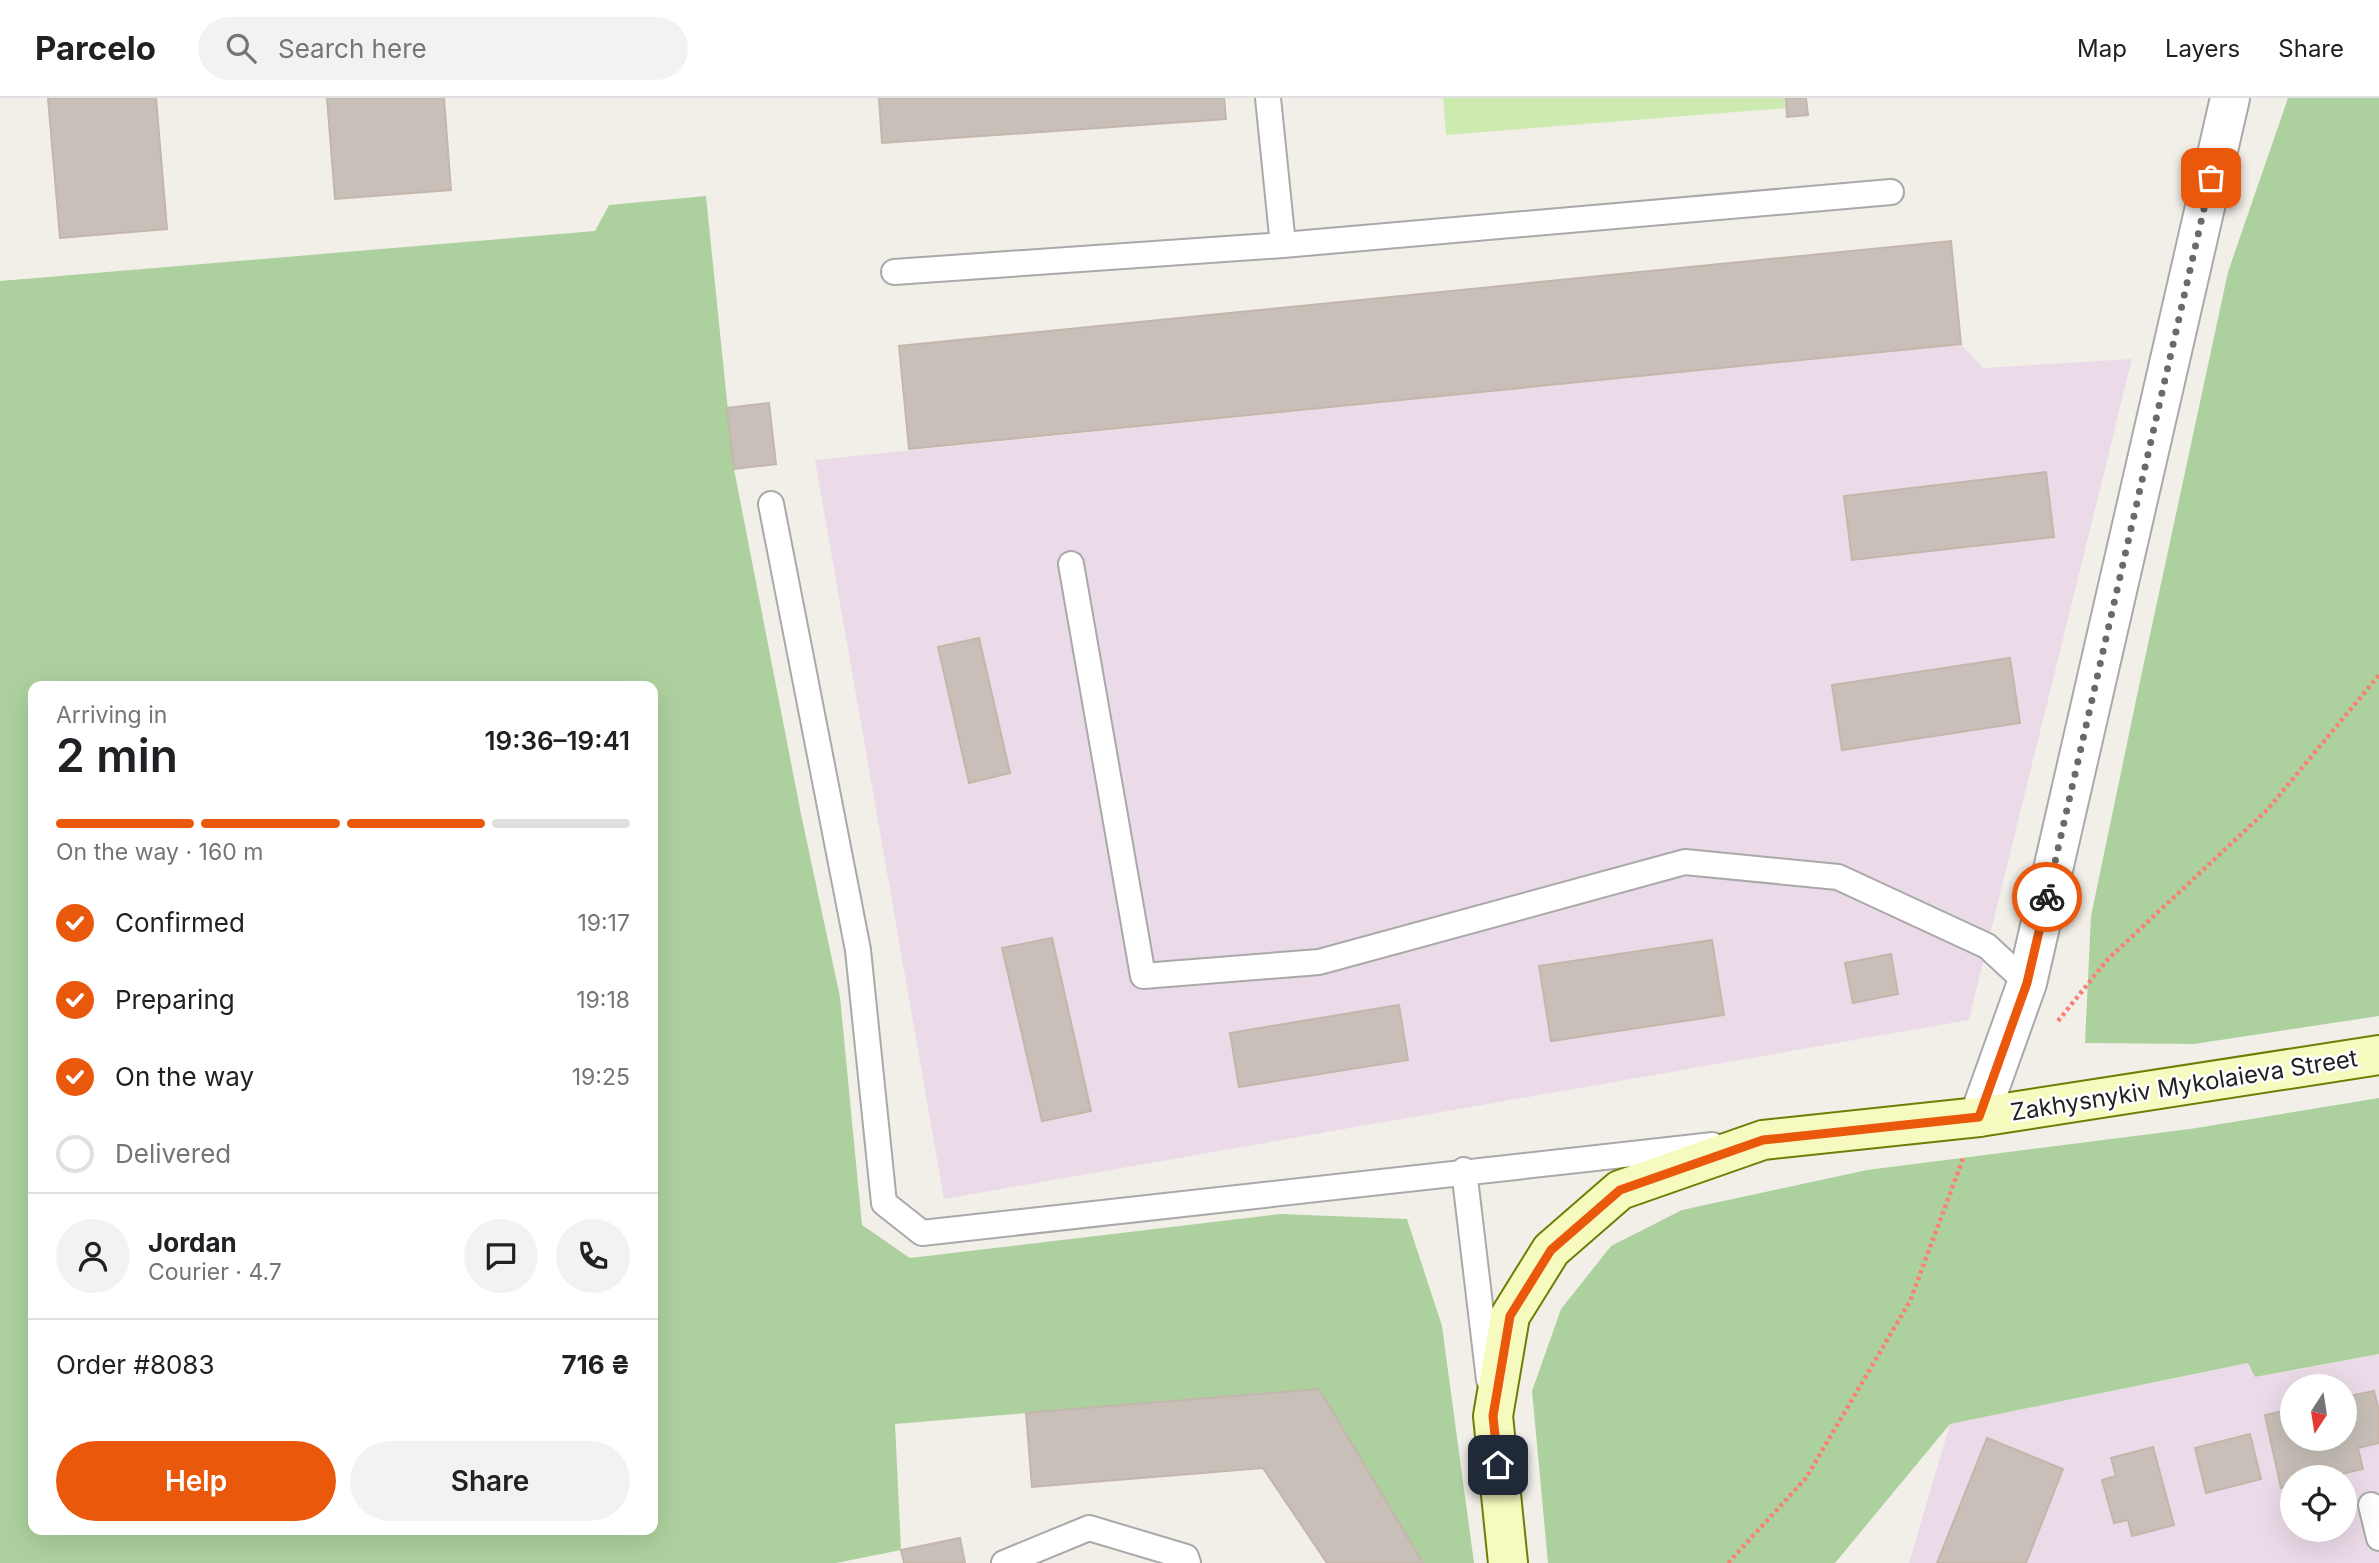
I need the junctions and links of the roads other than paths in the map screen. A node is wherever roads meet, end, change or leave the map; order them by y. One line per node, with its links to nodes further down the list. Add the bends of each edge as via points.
1 (1268, 98): 4 (lane)
2 (2230, 98): 8 (street)
3 (1891, 192): 4 (lane)
4 (1283, 245): 5 (lane)
5 (894, 272)
6 (771, 504): 12 (lane, via 858,950 884,1203 922,1233)
7 (1071, 564): 8 (lane, via 1143,976 1319,962 1685,862 1839,877 1987,946)
8 (2027, 983): 10 (street)
9 (2379, 1055): 10 (street, Zakhysnykiv Mykolaieva Street)
10 (1979, 1117): 11 (street, Zakhysnykiv Mykolaieva Street)
11 (1763, 1140): 12 (lane); 13 (street, Zakhysnykiv Mykolaieva Street, via 1620,1190 1551,1250 1510,1316)
12 (1464, 1170): 13 (lane)
13 (1493, 1416): 18 (street, Zakhysnykiv Mykolaieva Street)
14 (2371, 1505): 15 (lane)
15 (2379, 1538)
16 (1004, 1563): 17 (lane, via 1089,1528 1186,1557)
17 (1188, 1563)
18 (1508, 1563)

